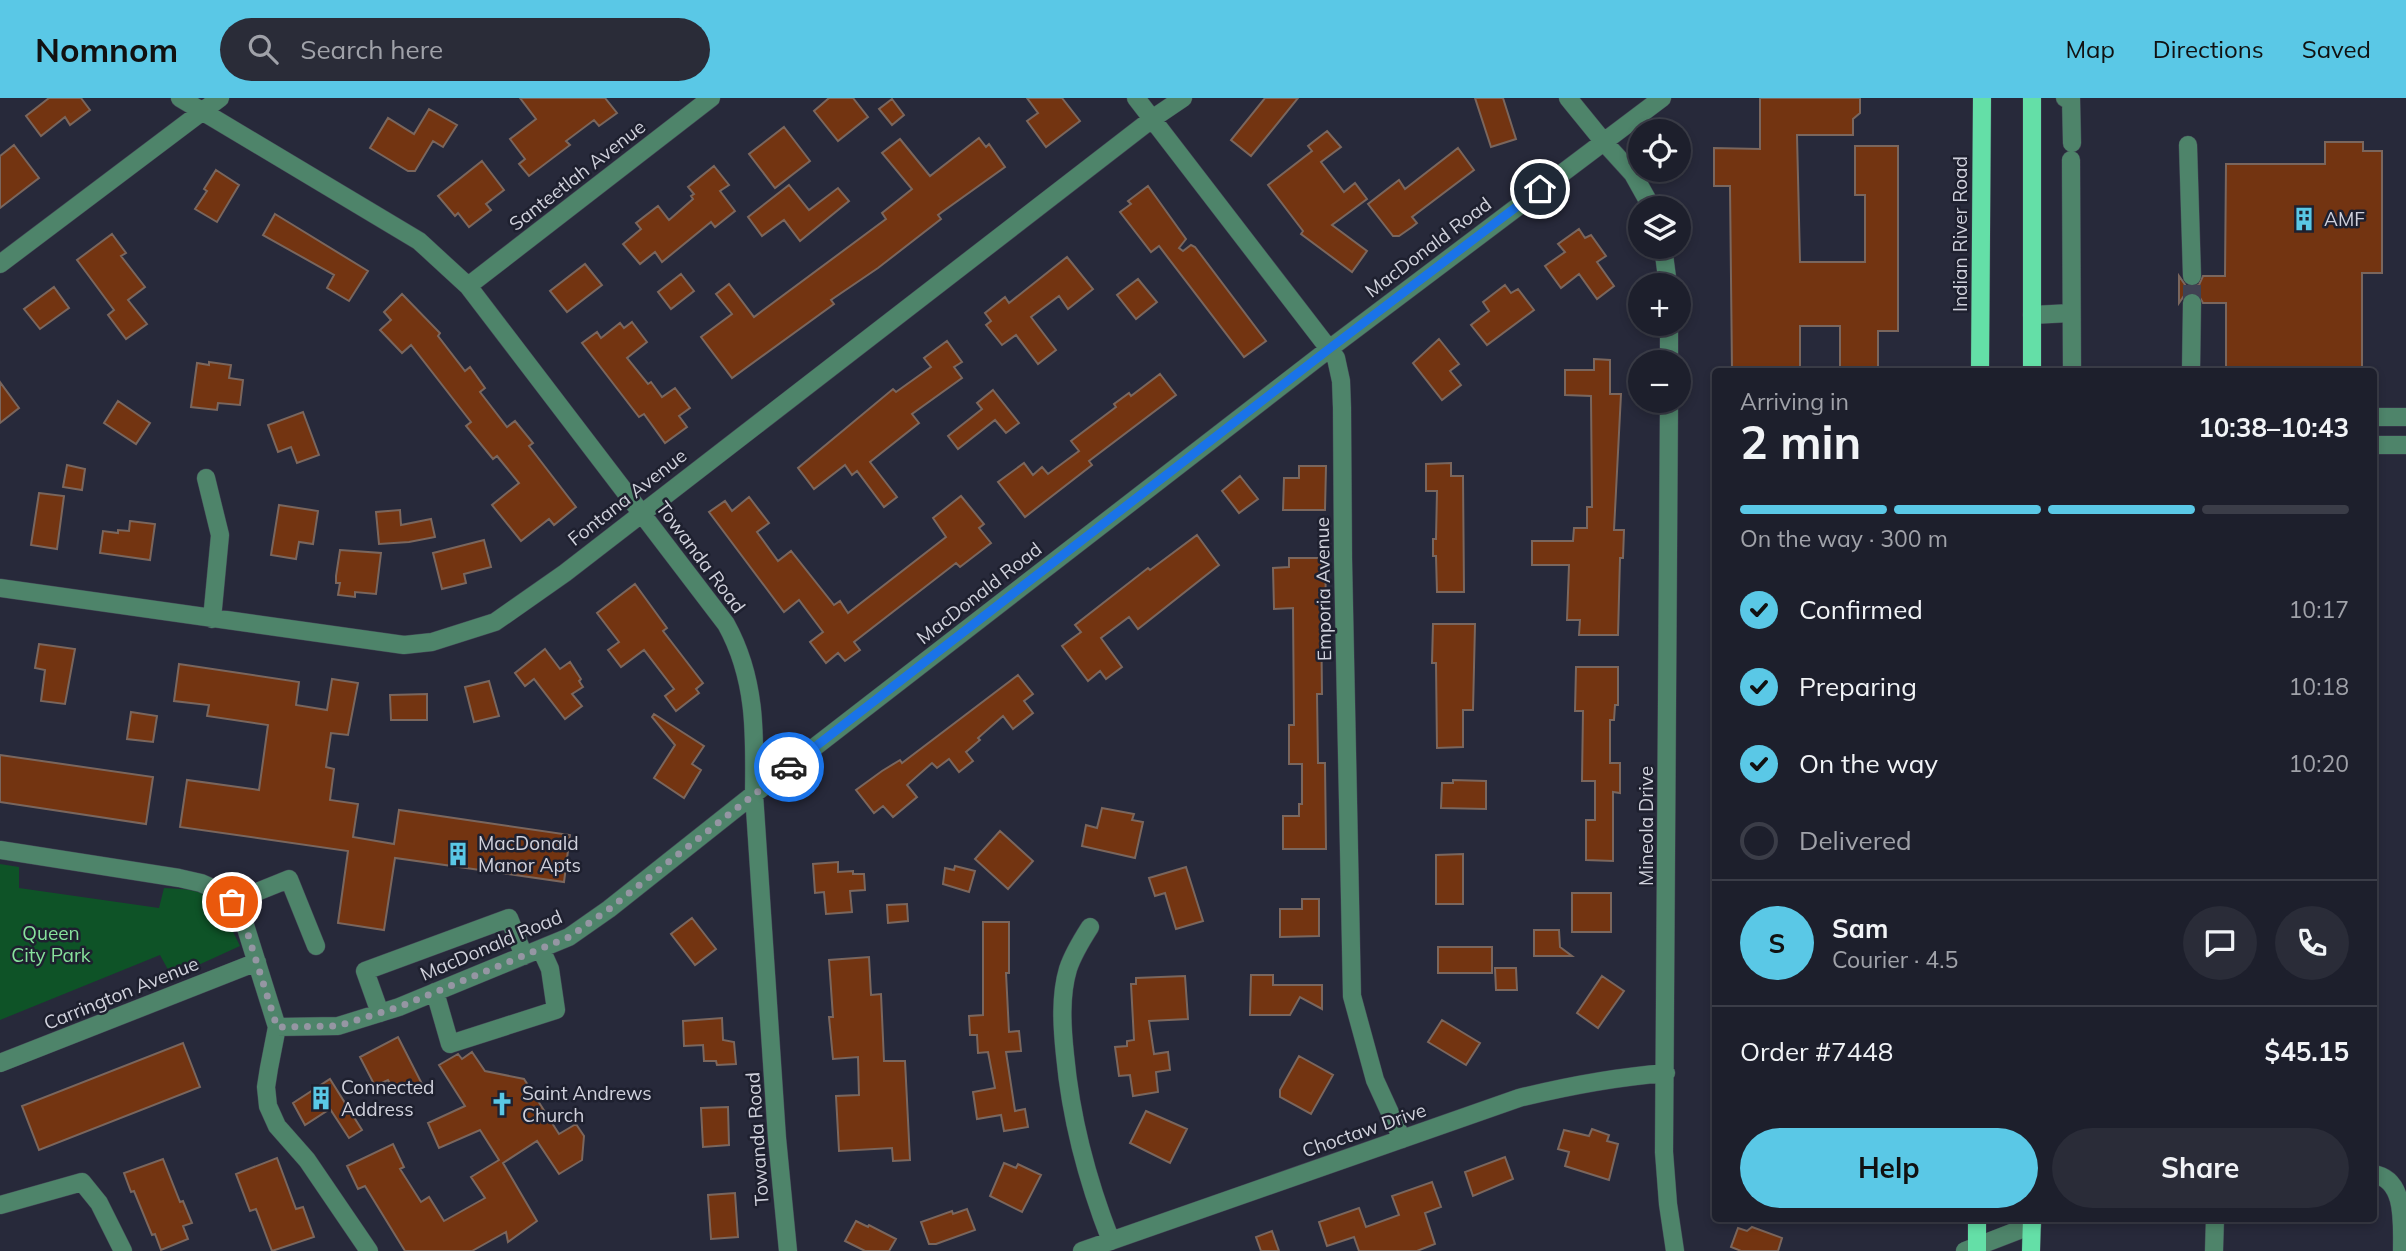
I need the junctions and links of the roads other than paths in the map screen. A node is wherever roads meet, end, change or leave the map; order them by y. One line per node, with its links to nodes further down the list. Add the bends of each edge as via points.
1 (180, 98): 11 (street, Towanda Road)
2 (220, 98): 11 (street)
3 (711, 98): 18 (street, Santeetlah Avenue)
4 (1136, 98): 12 (street, Emporia Avenue)
5 (1183, 98): 12 (street, Fontana Avenue)
6 (1568, 98): 13 (street)
7 (1662, 98): 13 (street, MacDonald Road)
8 (1982, 98): 23 (main road, Indian River Road)
9 (2032, 98): 21 (main road)
10 (2065, 98): 20 (street, via 2071,98)
11 (202, 112): 16 (street); 18 (street, Towanda Road, via 419,241)
12 (1152, 119): 22 (street, Emporia Avenue); 33 (street, Fontana Avenue)
13 (1603, 141): 15 (street, via 1633,174); 22 (street, MacDonald Road)
14 (2188, 145): 17 (street)
15 (1645, 196)
16 (0, 264)
17 (2192, 276)
18 (468, 286): 33 (street, Towanda Road)
19 (2192, 303): 26 (street)
20 (2071, 313): 21 (street); 25 (street)
21 (2032, 315): 24 (main road)
22 (1329, 349): 36 (street, MacDonald Road); 49 (street, Emporia Avenue, via 1336,358 1342,408 1352,996 1375,1080)
23 (1980, 368)
24 (2032, 368)
25 (2072, 368)
26 (2191, 368)
27 (1669, 413): 48 (street, Mineola Drive)
28 (2377, 417): 29 (street)
29 (2406, 417)
30 (2377, 445): 31 (street)
31 (2406, 445)
32 (206, 478): 35 (street, via 220,535)
33 (641, 513): 35 (street, Fontana Avenue, via 495,622 432,642 404,645); 36 (street, Towanda Road, via 739,647 752,712)
34 (0, 588): 35 (street, Fontana Avenue)
35 (212, 619)
36 (754, 793): 41 (street, MacDonald Road, via 609,909 569,937); 59 (street, Towanda Road)
37 (0, 850): 38 (street, via 179,878 221,892)
38 (232, 902): 40 (street, via 289,879); 43 (street)
39 (1090, 927): 55 (street, via 1068,972 1063,1035 1079,1146)
40 (316, 946)
41 (541, 949): 42 (street, MacDonald Road); 44 (street, via 550,968 556,1010 450,1044)
42 (524, 956): 44 (street, MacDonald Road); 45 (street, via 509,918 365,971)
43 (257, 962): 46 (street); 47 (street, Carrington Avenue)
44 (435, 992): 45 (street, MacDonald Road)
45 (380, 1013): 46 (street, MacDonald Road, via 338,1026)
46 (277, 1027): 58 (street, via 268,1106 277,1126 307,1160)
47 (0, 1063)
48 (1666, 1073): 49 (street, Choctaw Drive, via 1520,1098); 61 (street, Mineola Drive, via 1664,1152)
49 (1402, 1139): 55 (street, Choctaw Drive)
50 (2377, 1175): 64 (street, via 2394,1183 2399,1195)
51 (0, 1205): 57 (street, via 82,1182 99,1203)
52 (1976, 1222): 56 (main road)
53 (2032, 1222): 56 (street); 62 (main road)
54 (2215, 1222): 63 (street)
55 (1111, 1241): 60 (street, Choctaw Drive)
56 (1973, 1250)
57 (123, 1251)
58 (369, 1251)
59 (788, 1251)
60 (1082, 1251)
61 (1675, 1251)
62 (2031, 1251)
63 (2214, 1251)
64 (2402, 1251)

